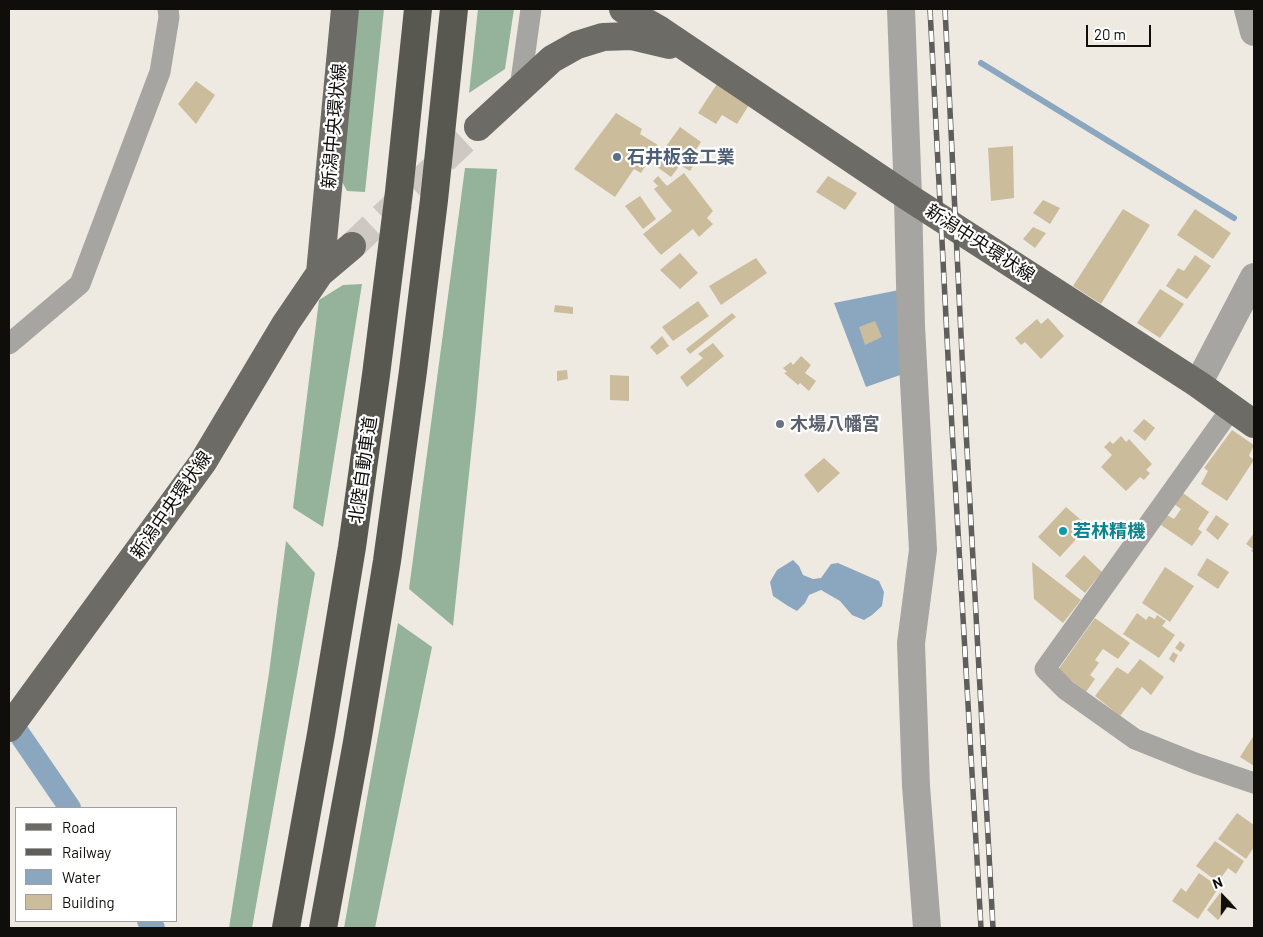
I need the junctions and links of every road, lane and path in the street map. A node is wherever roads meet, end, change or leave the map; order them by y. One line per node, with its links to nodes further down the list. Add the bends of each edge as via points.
1 (168, 9): 17 (street, via 160,72 80,284)
2 (346, 9): 15 (main road, 新潟中央環状線)
3 (418, 9): 23 (highway, 北陸自動車道, via 397,202 352,547)
4 (454, 9): 24 (highway, 北陸自動車道, via 429,238 388,552)
5 (531, 9): 11 (street)
6 (622, 9): 10 (main road, 新潟中央環状線)
7 (901, 9): 13 (street)
8 (1248, 9): 9 (street)
9 (1254, 32)
10 (707, 62): 11 (main road, 新潟中央環状線, via 663,42 631,36 603,37 577,45 552,59); 13 (main road, 新潟中央環状線)
11 (520, 88): 12 (main road, 新潟中央環状線)
12 (478, 127)
13 (908, 197): 18 (main road, 新潟中央環状線); 25 (street, via 923,550 911,644 916,786)
14 (352, 246): 15 (main road, 新潟中央環状線)
15 (320, 273): 21 (main road, 新潟中央環状線, via 286,323 203,462)
16 (1254, 277): 18 (street)
17 (9, 344)
18 (1198, 384): 19 (main road, 新潟中央環状線)
19 (1231, 409): 20 (main road, 新潟中央環状線); 22 (street, via 1045,669 1066,690 1135,739)
20 (1254, 424)
21 (9, 728)
22 (1254, 783)
23 (286, 928)
24 (323, 928)
25 (927, 928)

